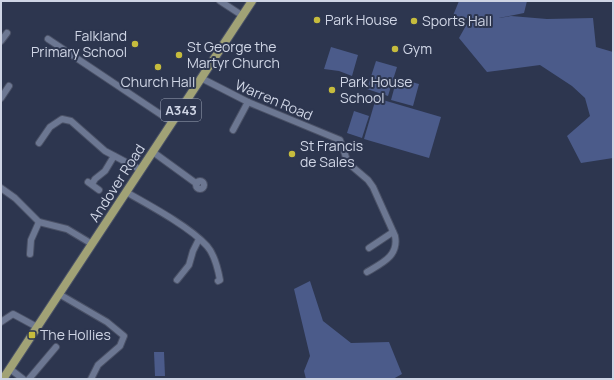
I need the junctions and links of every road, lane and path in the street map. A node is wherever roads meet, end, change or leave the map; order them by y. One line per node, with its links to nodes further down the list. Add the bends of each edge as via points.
1 (220, 1): 3 (street)
2 (252, 1): 3 (main road, Andover Road / A343)
3 (243, 16): 7 (main road, Andover Road / A343)
4 (7, 33): 6 (street)
5 (48, 39): 11 (street)
6 (1, 41)
7 (201, 78): 10 (street, Warren Road); 11 (main road, Andover Road / A343)
8 (9, 86): 9 (street)
9 (1, 98)
10 (248, 102): 12 (street); 22 (street, Warren Road, via 340,140 348,163 370,183)
11 (172, 122): 14 (main road, Andover Road / A343)
12 (233, 130)
13 (39, 144): 15 (street, via 61,116 71,121)
14 (153, 152): 16 (main road, Andover Road / A343); 17 (street)
15 (114, 156): 16 (street); 19 (street, via 106,171 90,183)
16 (141, 170): 20 (main road, Andover Road / A343)
17 (197, 184)
18 (1, 188): 21 (street)
19 (99, 190)
20 (126, 192): 23 (street); 24 (main road, Andover Road / A343)
21 (39, 222): 24 (street, via 67,229); 26 (street, via 31,240)
22 (393, 232): 25 (street); 27 (street, via 397,244 392,256)
23 (199, 239): 28 (street, via 192,251 189,265); 29 (street, via 208,246 213,256 220,280)
24 (92, 244): 30 (main road, Andover Road / A343)
25 (369, 248)
26 (30, 254)
27 (367, 272)
28 (177, 280)
29 (218, 281)
30 (59, 294): 32 (main road, Andover Road / A343); 38 (street, via 107,322 124,336 120,346 98,365)
31 (1, 322): 32 (street, via 12,312)
32 (37, 327): 34 (main road, Andover Road / A343)
33 (56, 347): 37 (street)
34 (10, 369): 35 (main road, Andover Road / A343); 36 (street)
35 (3, 379)
36 (23, 379)
37 (29, 379)
38 (91, 379)

